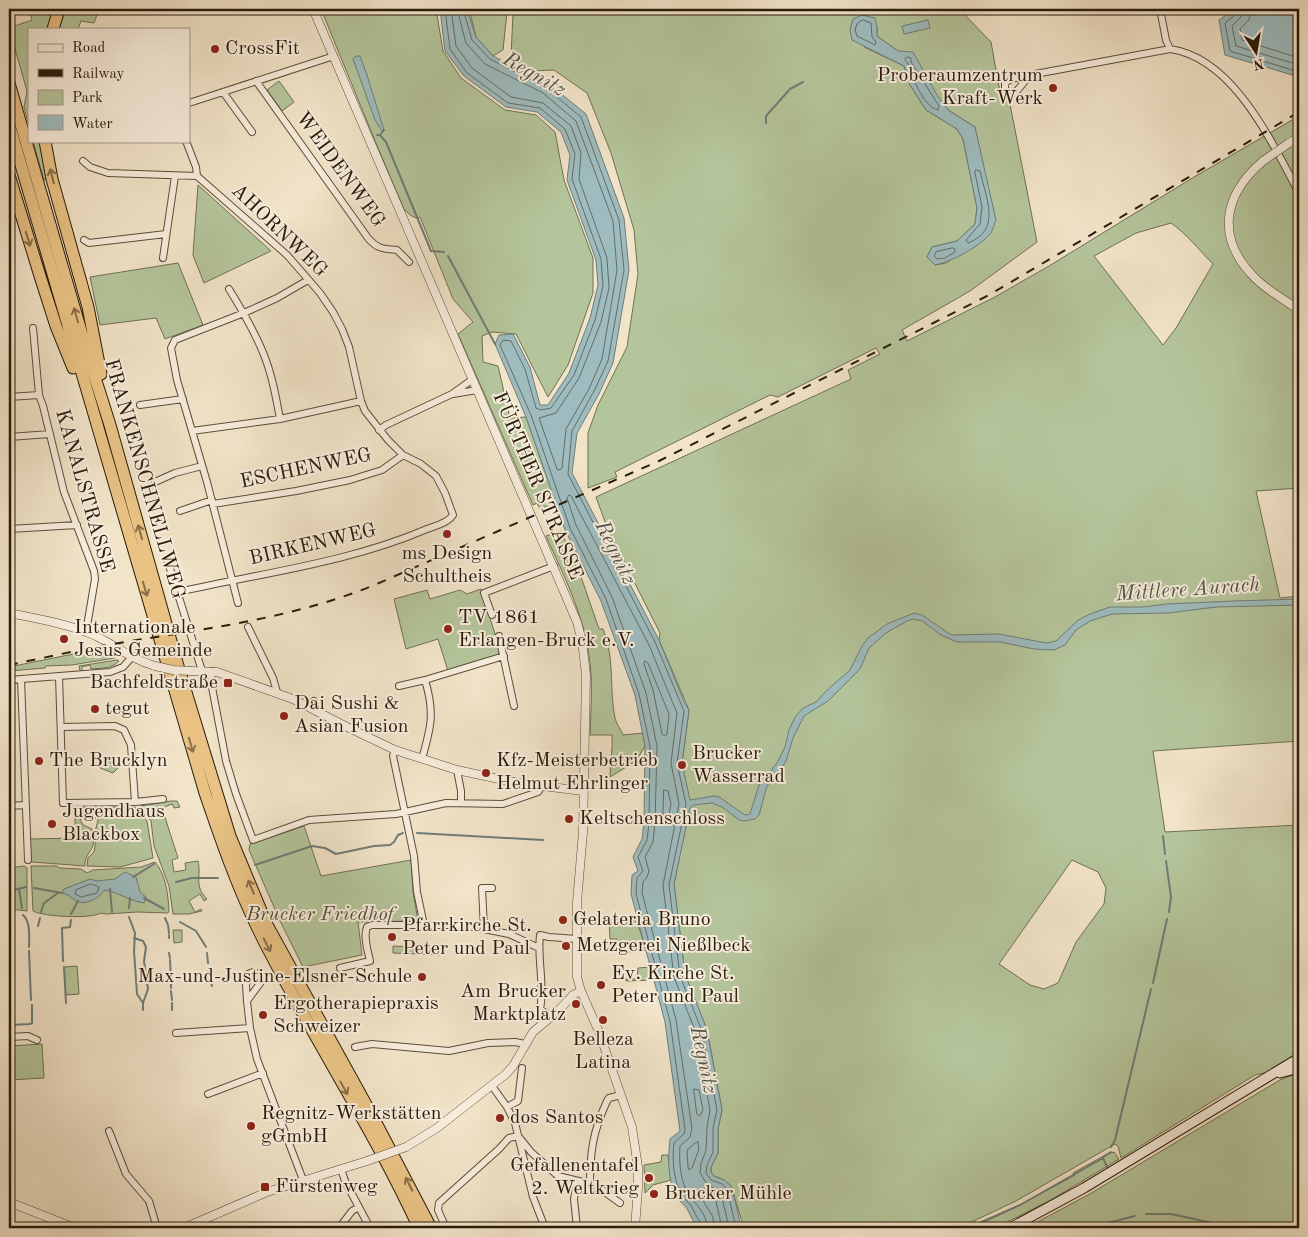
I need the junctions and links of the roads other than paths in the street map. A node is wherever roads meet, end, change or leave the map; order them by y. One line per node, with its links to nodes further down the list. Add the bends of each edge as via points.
1 (60, 9): 4 (highway)
2 (313, 9): 6 (street, FÜRTHER STRASSE)
3 (1160, 9): 5 (street)
4 (53, 28)
5 (1170, 49): 7 (street); 21 (street, via 1182,50 1197,58 1224,76 1235,88 1253,112)
6 (334, 56): 8 (street); 31 (street, FÜRTHER STRASSE)
7 (1030, 75)
8 (256, 81): 10 (street); 25 (street, WEIDENWEG, via 368,238 381,249 397,250)
9 (9, 83): 40 (highway, FRANKENSCHNELLWEG, one-way to 9)
10 (223, 92): 11 (street); 13 (street)
11 (190, 103)
12 (9, 124): 45 (highway, FRANKENSCHNELLWEG)
13 (252, 132)
14 (1299, 137): 28 (street, bridge, via 1246,176 1235,193 1229,217 1234,246 1247,269 1268,290)
15 (45, 142): 40 (highway, one-way to 15, via 88,307 52,179)
16 (186, 142): 20 (street)
17 (83, 161): 19 (street, via 93,169 108,173)
18 (9, 175): 45 (highway, one-way to 45, via 54,318)
19 (174, 176): 20 (street); 22 (street)
20 (197, 176): 26 (street, AHORNWEG, via 287,255)
21 (1299, 194)
22 (166, 234): 23 (street, via 88,243); 24 (street)
23 (84, 240)
24 (163, 258)
25 (409, 262)
26 (308, 280): 29 (street); 37 (street, AHORNWEG, via 342,329)
27 (229, 289): 29 (street)
28 (1299, 310)
29 (244, 313): 36 (street, via 175,340 171,348); 39 (street, via 264,355)
30 (33, 328): 34 (street, KANALSTRASSE)
31 (473, 379): 32 (street, FÜRTHER STRASSE); 33 (street)
32 (478, 390): 33 (street); 55 (street, FÜRTHER STRASSE)
33 (452, 394): 42 (street)
34 (39, 395): 35 (street); 43 (street, KANALSTRASSE)
35 (9, 397)
36 (183, 399): 38 (street); 41 (street)
37 (361, 401): 39 (street); 42 (street, AHORNWEG)
38 (140, 404)
39 (280, 419): 41 (street)
40 (110, 425): 127 (highway, FRANKENSCHNELLWEG, one-way to 40, via 267,924 241,863 213,783)
41 (192, 430): 47 (street)
42 (379, 430): 46 (street, AHORNWEG)
43 (50, 434): 44 (street); 52 (street, KANALSTRASSE, via 64,492)
44 (9, 437)
45 (100, 437): 126 (highway, FRANKENSCHNELLWEG, one-way to 126, via 221,841 280,973)
46 (403, 455): 49 (street, ESCHENWEG, via 382,470 350,480); 51 (street, AHORNWEG, via 436,476 452,509)
47 (202, 466): 48 (street); 49 (street)
48 (154, 482)
49 (212, 502): 50 (street, ESCHENWEG); 56 (street)
50 (180, 511)
51 (452, 518): 56 (street, BIRKENWEG, via 373,549)
52 (77, 525): 53 (street); 62 (street, KANALSTRASSE, via 95,579)
53 (9, 529)
54 (167, 559): 57 (street)
55 (554, 566): 60 (street, via 484,593); 80 (street, FÜRTHER STRASSE, via 577,622 584,655)
56 (232, 580): 57 (street, BIRKENWEG); 58 (street)
57 (178, 592): 66 (street)
58 (238, 603)
59 (9, 613): 62 (street)
60 (492, 616)
61 (248, 627): 73 (street)
62 (86, 632): 65 (street)
63 (499, 636): 64 (street)
64 (504, 656): 71 (street); 74 (street)
65 (132, 657): 66 (street, bridge, via 174,670); 68 (street, via 125,666 116,670)
66 (202, 671): 67 (street)
67 (212, 671): 73 (street); 86 (street, via 211,682 226,761 253,840 309,820)
68 (59, 676): 69 (street); 75 (street)
69 (21, 679): 70 (street); 84 (street)
70 (9, 680)
71 (425, 680): 72 (street); 77 (street, via 432,714)
72 (399, 686)
73 (277, 692): 76 (street, via 311,703 349,728)
74 (514, 706)
75 (60, 727): 82 (street, via 115,726 124,730 131,745); 82 (street, via 63,803)
76 (395, 750): 77 (street); 86 (street, via 393,756)
77 (422, 759): 78 (street)
78 (457, 770): 79 (street); 83 (street)
79 (542, 786): 80 (street); 83 (street, via 538,792 503,804)
80 (583, 791): 91 (street, FÜRTHER STRASSE)
81 (163, 799): 82 (street)
82 (135, 802)
83 (461, 802): 86 (street)
84 (26, 805): 85 (street); 87 (street)
85 (9, 806)
86 (405, 812): 89 (street)
87 (28, 860)
88 (492, 888): 90 (street, via 482,888)
89 (424, 925): 90 (street); 93 (street, via 368,927 370,961)
90 (484, 929): 92 (street, via 516,936)
91 (576, 939): 92 (street, via 540,935); 94 (street, FÜRTHER STRASSE)
92 (539, 948): 96 (street, via 540,1009)
93 (340, 968)
94 (581, 991): 96 (street, via 572,995); 110 (street, FÜRTHER STRASSE)
95 (247, 1000): 97 (street)
96 (551, 1017): 101 (street)
97 (250, 1028): 98 (street); 106 (street)
98 (176, 1033)
99 (9, 1037): 100 (street, via 28,1036)
100 (37, 1040)
101 (525, 1044): 102 (street, via 488,1043 449,1051 372,1044); 108 (street, via 510,1071)
102 (354, 1046)
103 (1299, 1058): 107 (main road)
104 (522, 1068): 111 (street, via 518,1100)
105 (1299, 1068): 107 (main road)
106 (263, 1073): 109 (street); 115 (street)
107 (1270, 1075): 132 (main road, via 1084,1188)
108 (492, 1086): 111 (street); 114 (street, bridge, via 427,1136 406,1147)
109 (208, 1094)
110 (621, 1094): 117 (street, via 607,1102 595,1130 590,1155); 131 (street, FÜRTHER STRASSE, via 632,1127 637,1162)
111 (507, 1107): 113 (street)
112 (108, 1131): 122 (street, via 126,1174 149,1201)
113 (518, 1136): 116 (street, via 553,1172); 128 (street, via 509,1138 439,1203 438,1210); 129 (street)
114 (341, 1169): 115 (street); 120 (street)
115 (303, 1180): 123 (street)
116 (577, 1181): 117 (street); 130 (street, via 574,1199)
117 (590, 1184): 119 (street)
118 (9, 1202): 121 (street)
119 (620, 1203)
120 (359, 1207): 124 (street); 125 (street)
121 (75, 1228)
122 (156, 1228)
123 (184, 1228)
124 (339, 1228)
125 (370, 1228)
126 (420, 1228)
127 (431, 1228)
128 (446, 1228)
129 (545, 1228)
130 (577, 1228)
131 (635, 1228)
132 (1010, 1228)

